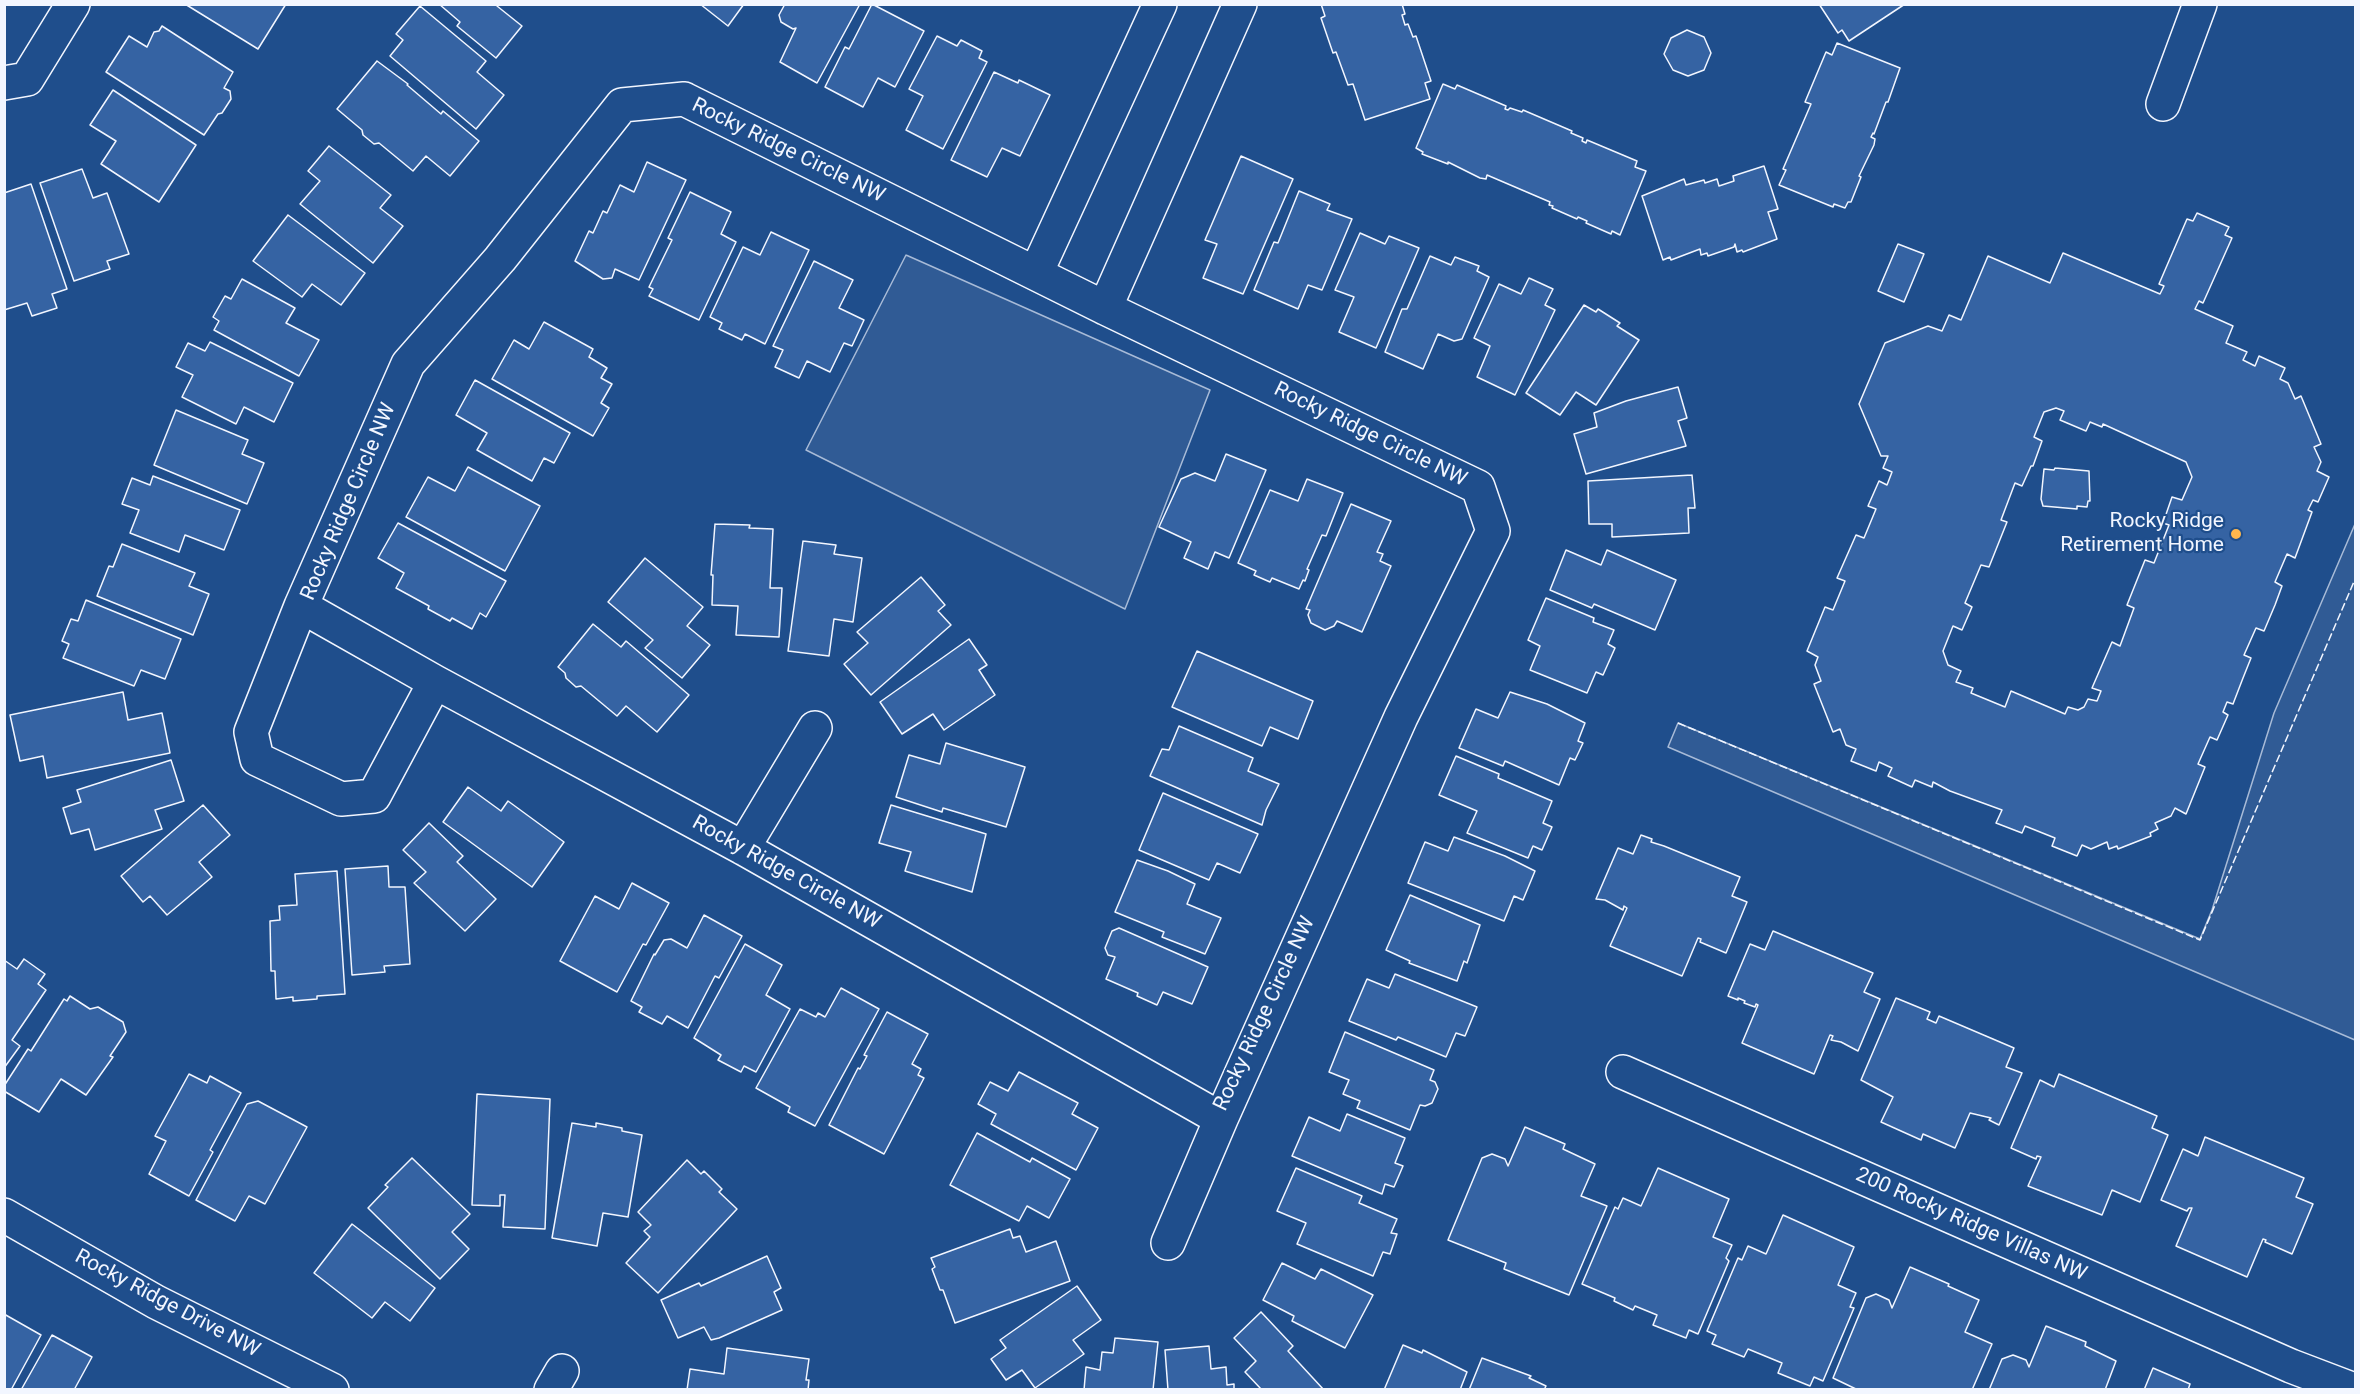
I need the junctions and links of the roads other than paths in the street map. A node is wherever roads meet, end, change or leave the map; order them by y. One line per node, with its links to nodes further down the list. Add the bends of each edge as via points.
1 (73, 4): 5 (street, via 27,79)
2 (1160, 4): 7 (street)
3 (1240, 4): 8 (street)
4 (2200, 4): 6 (street)
5 (4, 83)
6 (2163, 104)
7 (1036, 273): 8 (street, Rocky Ridge Circle NW); 9 (street, Rocky Ridge Circle NW, via 684,99 622,105 500,259 408,364)
8 (1105, 308): 14 (street, Rocky Ridge Circle NW, via 1478,487 1493,531 1401,717)
9 (301, 606): 10 (street, Rocky Ridge Circle NW); 10 (street, via 251,732 257,759 341,799 374,796)
10 (435, 682): 12 (street, Rocky Ridge Circle NW)
11 (815, 728): 12 (street)
12 (743, 848): 14 (street, Rocky Ridge Circle NW)
13 (1623, 1072): 17 (street, 200 Rocky Ridge Villas NW)
14 (1221, 1119): 16 (street)
15 (4, 1215): 18 (street, Rocky Ridge Drive NW, via 156,1302)
16 (1168, 1243)
17 (2297, 1378): 19 (street, 200 Rocky Ridge Villas NW)
18 (332, 1389)
19 (2353, 1389)

